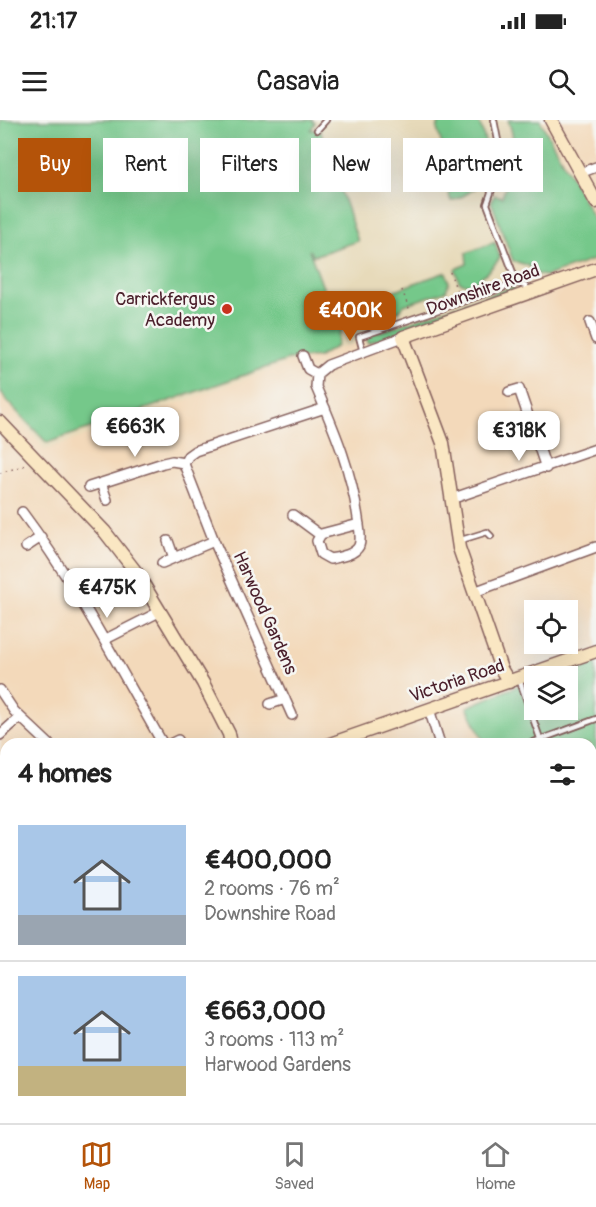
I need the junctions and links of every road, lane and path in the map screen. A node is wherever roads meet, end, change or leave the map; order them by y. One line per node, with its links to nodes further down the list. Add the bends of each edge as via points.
1 (326, 120): 4 (lane)
2 (494, 120): 10 (lane, via 502,160 487,204)
3 (550, 120): 6 (street)
4 (317, 130)
5 (596, 167): 6 (street)
6 (580, 174): 7 (street)
7 (596, 202)
8 (596, 269): 12 (street, Downshire Road)
9 (450, 272): 13 (path)
10 (517, 283): 12 (lane); 18 (lane, via 359,338)
11 (402, 290): 14 (path)
12 (531, 292): 16 (street, Downshire Road)
13 (458, 294)
14 (410, 311)
15 (590, 322): 17 (street)
16 (403, 337): 18 (street, Downshire Road); 31 (street, via 443,443)
17 (596, 339)
18 (363, 352): 20 (street, Downshire Road, via 328,365)
19 (303, 356): 20 (street, via 308,369)
20 (317, 374): 22 (street, via 316,387)
21 (509, 393): 27 (street, via 524,388)
22 (325, 408): 26 (street, via 195,451); 35 (street, via 350,473)
23 (0, 422): 25 (street)
24 (596, 449): 27 (street)
25 (38, 461): 28 (path); 47 (street, via 105,532)
26 (184, 463): 29 (street, via 167,462); 41 (street, Harwood Gardens)
27 (546, 468): 31 (street)
28 (0, 473)
29 (101, 483): 30 (street); 32 (street)
30 (89, 487)
31 (451, 499): 40 (street)
32 (106, 500)
33 (22, 512): 38 (street)
34 (293, 515): 36 (street)
35 (358, 524): 36 (street); 36 (street, via 360,543 347,555 332,559 322,556 317,544)
36 (320, 535)
37 (491, 536): 40 (lane, via 487,532)
38 (41, 537): 42 (street); 48 (street)
39 (168, 541): 44 (street)
40 (457, 541): 46 (street)
41 (214, 542): 44 (street, Harwood Gardens); 52 (street, Harwood Gardens)
42 (26, 547)
43 (596, 547): 46 (street)
44 (174, 558): 45 (street, Harwood Gardens)
45 (162, 563)
46 (474, 591): 50 (street, via 501,669)
47 (161, 611): 48 (street); 61 (street)
48 (104, 640): 60 (street)
49 (596, 651): 50 (street, Victoria Road)
50 (514, 680): 54 (street, Victoria Road); 64 (lane)
51 (0, 690): 56 (street)
52 (285, 699): 53 (street, Harwood Gardens); 55 (street, Harwood Gardens)
53 (270, 704)
54 (429, 709): 62 (street, Victoria Road); 63 (street)
55 (292, 716)
56 (20, 717): 58 (street); 59 (street)
57 (596, 719): 65 (lane)
58 (0, 735)
59 (43, 738)
60 (160, 738)
61 (230, 738)
62 (347, 738)
63 (438, 738)
64 (539, 738)
65 (551, 738)

